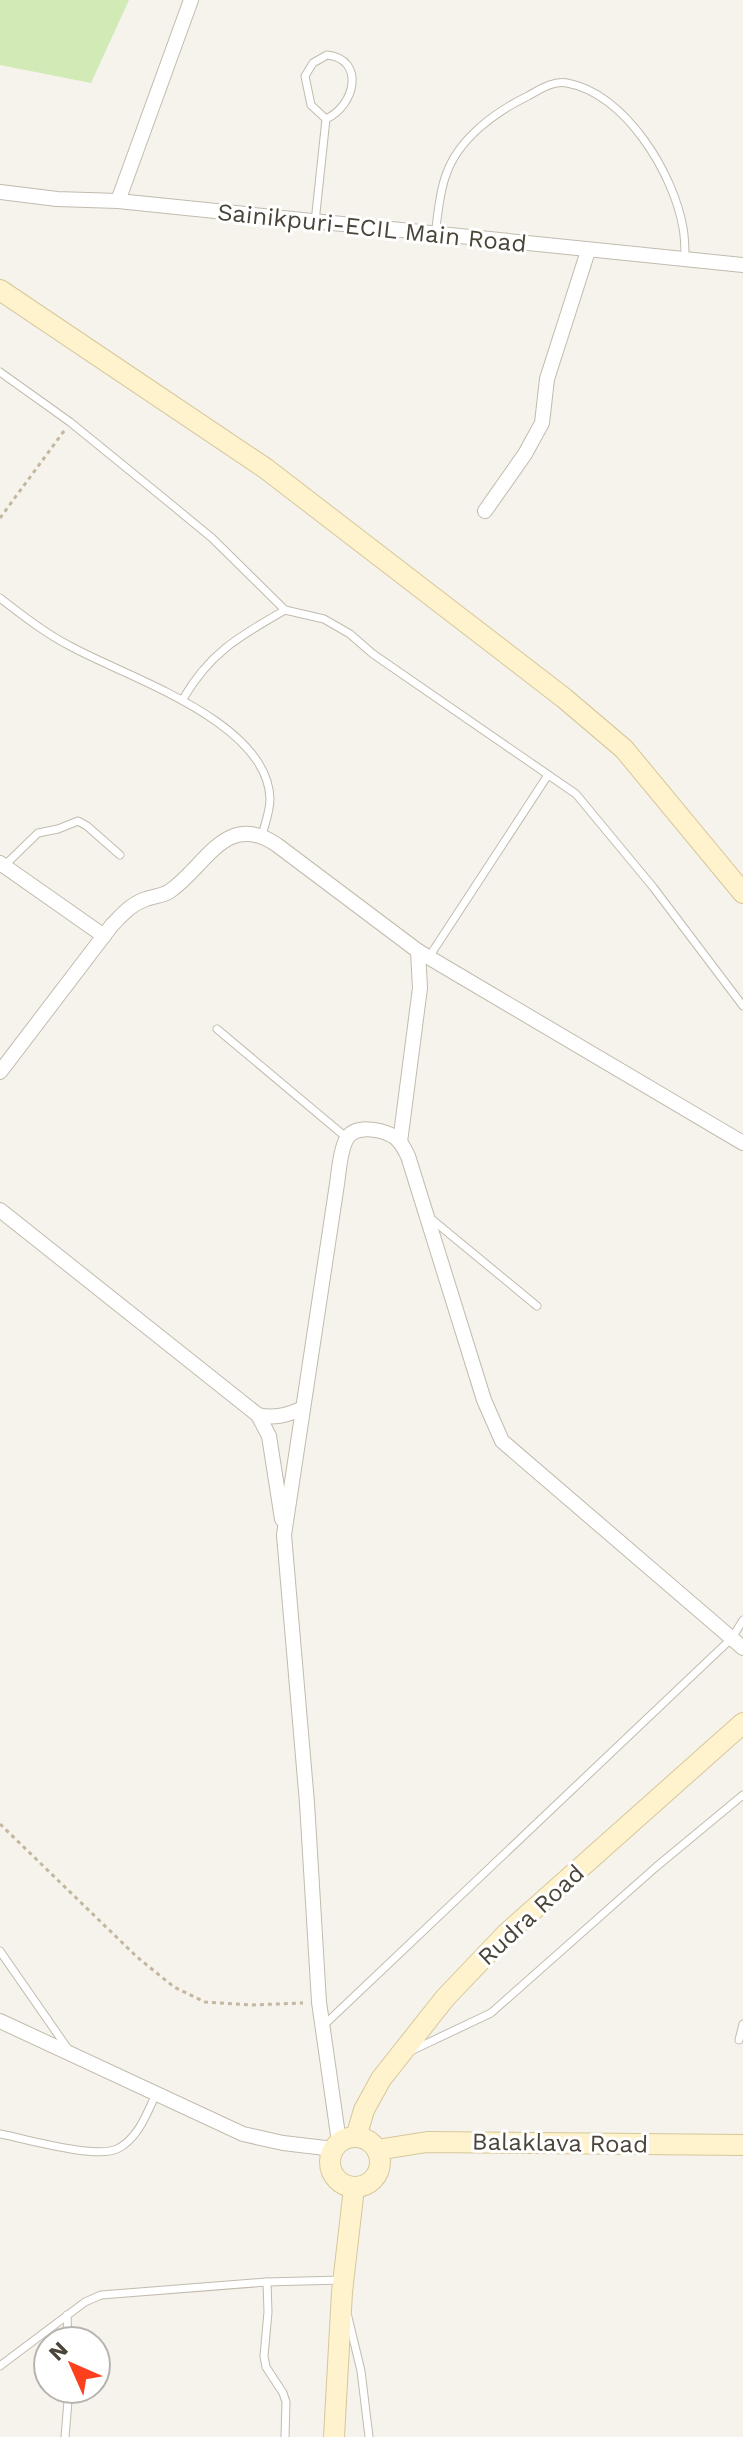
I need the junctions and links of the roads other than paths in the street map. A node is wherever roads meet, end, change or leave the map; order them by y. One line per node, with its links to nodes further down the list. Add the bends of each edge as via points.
1 (191, 0): 4 (street)
2 (326, 119): 2 (lane, via 311,105 305,76 327,55 343,62 353,89 348,101); 5 (lane)
3 (0, 192): 4 (street, Sainikpuri-ECIL Main Road)
4 (118, 201): 5 (street, Sainikpuri-ECIL Main Road)
5 (315, 222): 6 (street, Sainikpuri-ECIL Main Road)
6 (435, 235): 7 (street, Sainikpuri-ECIL Main Road); 8 (lane, via 445,177 455,154 509,105 564,82 591,90 621,110 652,150 675,200)
7 (588, 251): 8 (street, Sainikpuri-ECIL Main Road); 12 (street, via 547,379 542,423)
8 (685, 261): 9 (street, Sainikpuri-ECIL Main Road)
9 (743, 265)
10 (0, 290): 20 (street, via 265,468 564,698 624,749)
11 (0, 372): 14 (lane, via 212,538)
12 (485, 511)
13 (0, 598): 15 (lane, via 69,646)
14 (285, 610): 15 (lane, via 216,655); 16 (lane, via 324,619 350,634)
15 (183, 699): 17 (lane, via 235,736 256,761 270,799)
16 (548, 775): 22 (lane); 23 (lane, via 576,794)
17 (262, 835): 21 (street, via 251,832 224,841 171,890 129,907); 22 (street)
18 (120, 855): 19 (lane, via 78,821 38,833)
19 (1, 867): 21 (street)
20 (743, 893)
21 (104, 936): 25 (street)
22 (423, 954): 27 (street); 28 (street)
23 (743, 1006)
24 (217, 1029): 26 (lane)
25 (0, 1072)
26 (347, 1138): 27 (street, via 371,1130); 32 (street)
27 (400, 1142): 30 (street)
28 (743, 1143)
29 (0, 1210): 33 (street)
30 (427, 1216): 31 (lane); 36 (street, via 484,1400 502,1441)
31 (537, 1306)
32 (303, 1408): 33 (street, via 269,1418); 34 (street)
33 (258, 1415): 34 (street, via 275,1459)
34 (284, 1535): 42 (street)
35 (743, 1620): 36 (lane)
36 (738, 1643): 42 (lane)
37 (743, 1723): 45 (street, Rudra Road, via 506,1934)
38 (743, 1795): 45 (lane, via 491,2013)
39 (0, 1951): 44 (lane)
40 (0, 2021): 44 (street)
41 (743, 2024): 43 (lane)
42 (323, 2026): 48 (street)
43 (739, 2040)
44 (72, 2054): 46 (street)
45 (400, 2055): 48 (street, Rudra Road)
46 (156, 2094): 47 (lane, via 138,2130 106,2152); 48 (street, via 243,2134 283,2143)
47 (0, 2134)
48 (343, 2143): 50 (street, via 372,2143); 51 (street, via 330,2157 333,2174)
49 (743, 2145): 50 (street, Balaklava Road, via 427,2142)
50 (377, 2150): 51 (street, via 377,2175)
51 (354, 2188): 53 (street)
52 (267, 2282): 53 (lane); 54 (lane, via 111,2293); 59 (lane, via 264,2356 286,2402)
53 (342, 2286): 60 (street); 61 (lane)
54 (67, 2315): 55 (lane); 56 (lane)
55 (67, 2325)
56 (0, 2366)
57 (68, 2405): 58 (lane)
58 (65, 2437)
59 (285, 2437)
60 (334, 2437)
61 (369, 2437)

